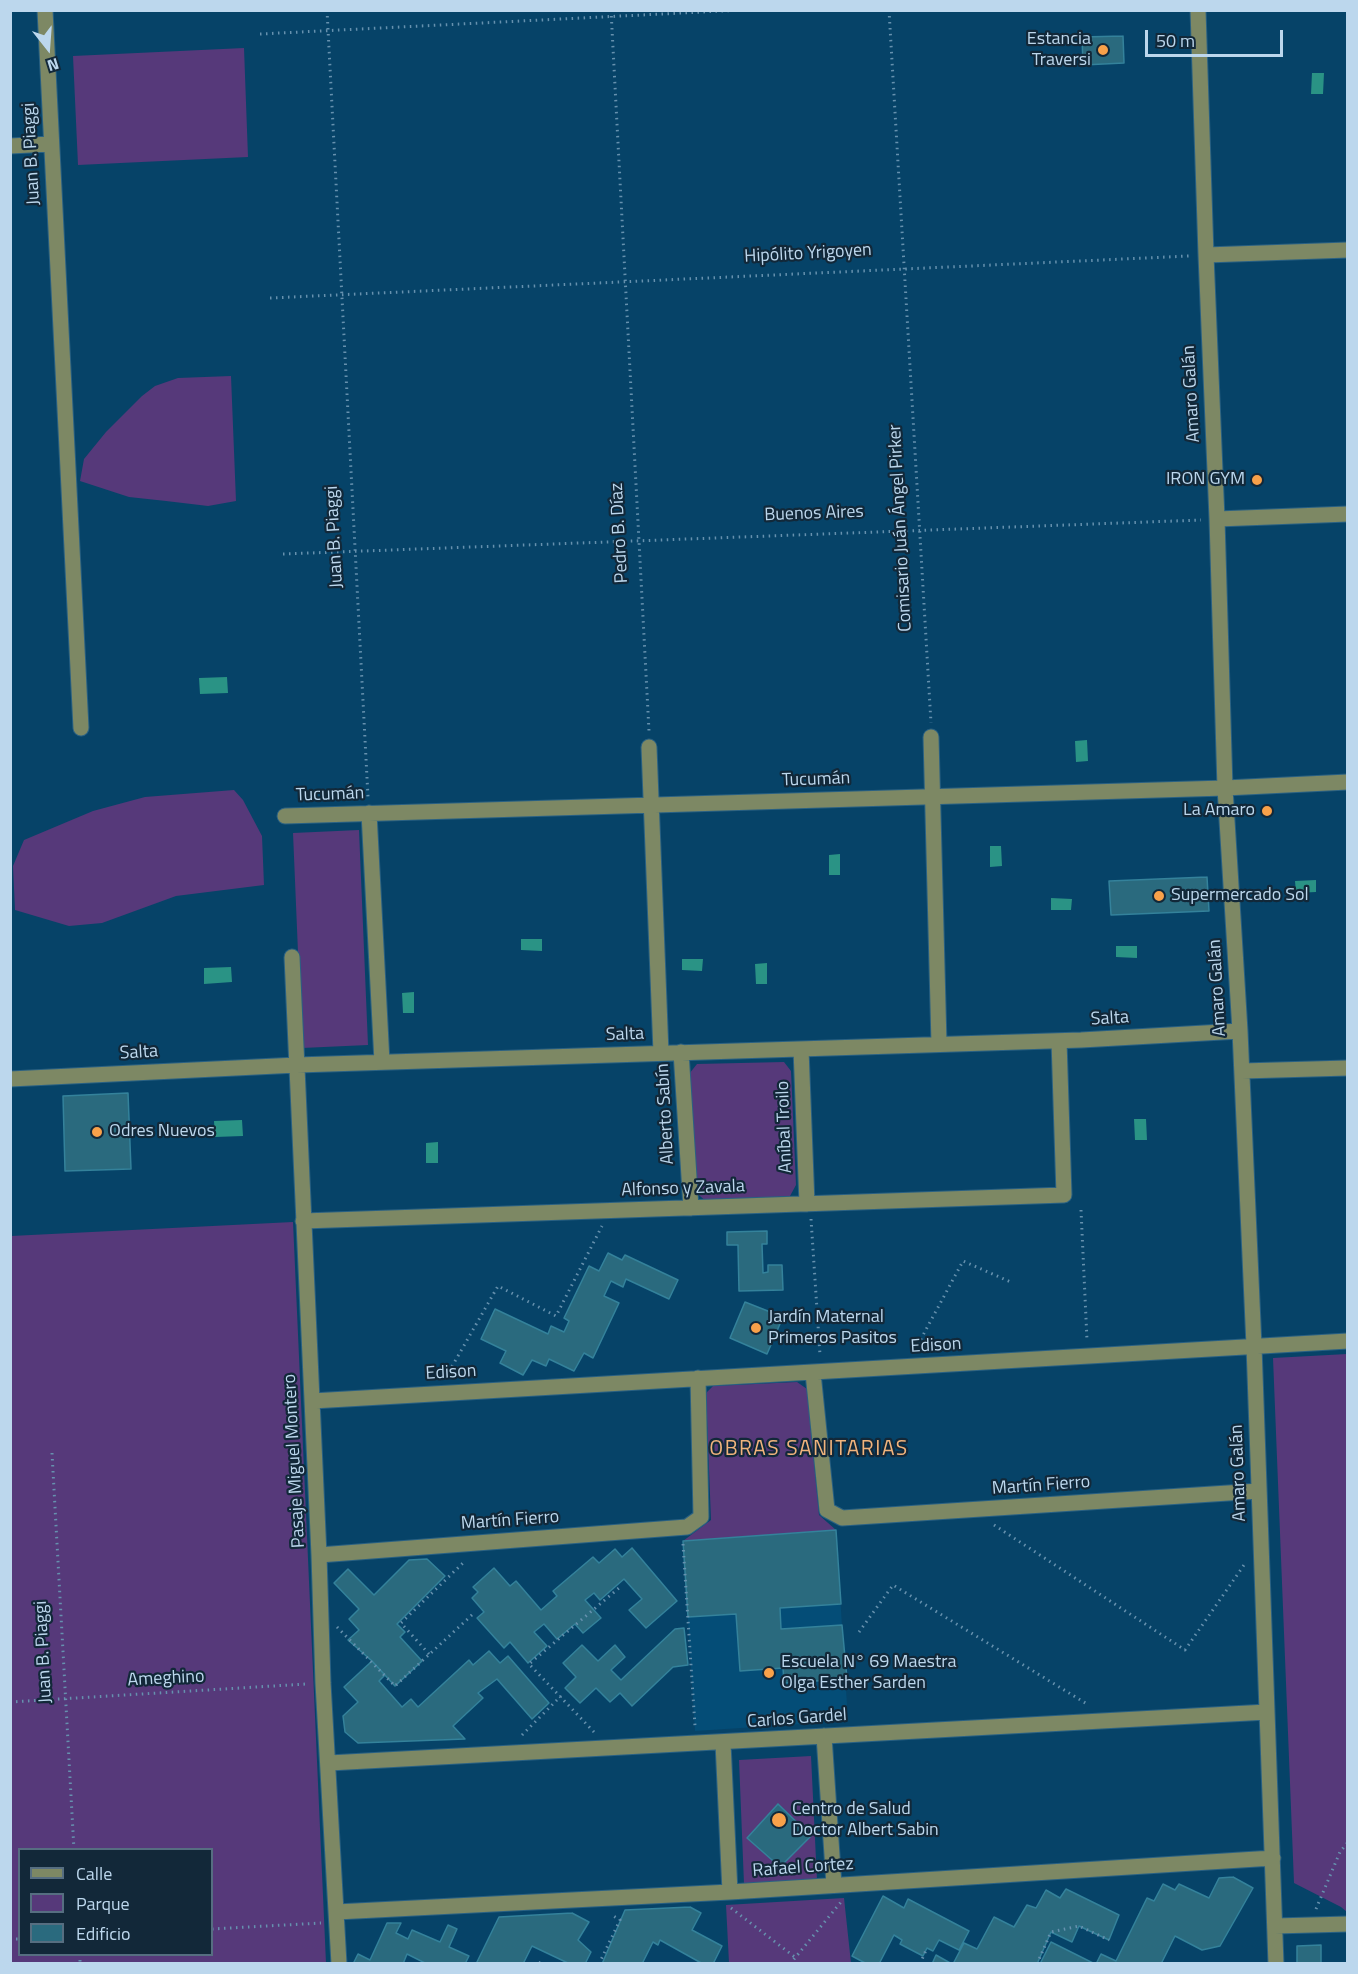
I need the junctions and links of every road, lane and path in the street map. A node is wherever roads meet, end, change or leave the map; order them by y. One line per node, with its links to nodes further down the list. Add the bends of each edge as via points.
1 (45, 10): 10 (street, Juan B. Piaggi)
2 (327, 10): 8 (path, Juan B. Piaggi)
3 (611, 10): 7 (path, Pedro B. Díaz)
4 (742, 10): 7 (path)
5 (890, 10): 14 (path, Comisario Juán Ángel Pirker)
6 (1198, 10): 13 (street, Amaro Galán)
7 (611, 17): 8 (path); 15 (path, Pedro B. Díaz)
8 (328, 30): 9 (path); 16 (path, Juan B. Piaggi)
9 (260, 34)
10 (51, 144): 11 (street); 24 (street, Juan B. Piaggi)
11 (10, 146)
12 (1347, 250): 13 (street)
13 (1206, 255): 14 (path, Hipólito Yrigoyen); 19 (street, Amaro Galán)
14 (905, 269): 15 (path, Hipólito Yrigoyen); 20 (path, Comisario Juán Ángel Pirker)
15 (626, 282): 16 (path, Hipólito Yrigoyen); 21 (path, Pedro B. Díaz)
16 (342, 295): 17 (path, Hipólito Yrigoyen); 22 (path, Juan B. Piaggi)
17 (270, 298)
18 (1347, 514): 19 (street)
19 (1217, 519): 20 (path, Buenos Aires); 28 (street, Amaro Galán)
20 (921, 529): 21 (path, Buenos Aires); 25 (path, Comisario Juán Ángel Pirker)
21 (640, 540): 22 (path, Buenos Aires); 26 (path, Pedro B. Díaz)
22 (355, 552): 23 (path, Buenos Aires); 31 (path, Juan B. Piaggi)
23 (282, 554)
24 (81, 728)
25 (932, 737): 29 (street)
26 (649, 747): 30 (street)
27 (1347, 782): 28 (street, Tucumán)
28 (1225, 788): 29 (street, Tucumán); 34 (street, Amaro Galán)
29 (934, 796): 30 (street, Tucumán); 36 (street)
30 (651, 805): 31 (street, Tucumán); 38 (street)
31 (369, 813): 32 (street, Tucumán); 40 (street)
32 (285, 816)
33 (292, 957): 41 (street, Pasaje Miguel Montero)
34 (1240, 1031): 35 (street, Salta); 43 (street, Amaro Galán)
35 (1059, 1041): 36 (street, Salta); 47 (street, Alfonso y Zavala, via 1065,1195)
36 (939, 1044): 37 (street, Salta)
37 (801, 1049): 39 (street, Salta); 47 (street, Aníbal Troilo)
38 (661, 1053): 39 (street, Salta); 40 (street, Salta)
39 (681, 1053): 45 (street, Alberto Sabín)
40 (382, 1062): 41 (street, Salta)
41 (297, 1065): 44 (street, Salta); 48 (street, Pasaje Miguel Montero)
42 (1347, 1068): 43 (street)
43 (1242, 1071): 53 (street, Amaro Galán)
44 (10, 1078)
45 (691, 1208): 47 (street, Alfonso y Zavala); 48 (street, Alfonso y Zavala)
46 (1081, 1210): 51 (path)
47 (809, 1211): 55 (path)
48 (303, 1221): 59 (street, Pasaje Miguel Montero)
49 (603, 1224): 57 (path, via 556,1316 498,1286)
50 (1013, 1283): 54 (path, via 963,1261)
51 (1087, 1340)
52 (1347, 1341): 53 (street, Edison)
53 (1254, 1346): 56 (street, Edison); 61 (street, Amaro Galán)
54 (915, 1350)
55 (820, 1355)
56 (813, 1373): 58 (street, Edison); 61 (street, Martín Fierro, via 827,1510 842,1518)
57 (445, 1378)
58 (698, 1378): 59 (street, Edison); 64 (street, Martín Fierro, via 701,1517 687,1527)
59 (312, 1401): 64 (street, Pasaje Miguel Montero)
60 (52, 1453): 74 (path, Juan B. Piaggi)
61 (1259, 1491): 77 (street, Amaro Galán)
62 (990, 1522): 66 (path, via 1185,1650)
63 (683, 1541): 78 (path)
64 (319, 1556): 72 (street, Pasaje Miguel Montero)
65 (471, 1556): 71 (path, via 401,1623)
66 (1246, 1563)
67 (619, 1588): 73 (path, via 529,1664)
68 (473, 1614): 71 (path)
69 (334, 1624): 71 (path, via 394,1686)
70 (859, 1632): 76 (path, via 893,1585)
71 (430, 1654)
72 (323, 1683): 74 (path, Ameghino); 83 (street, Pasaje Miguel Montero)
73 (561, 1696): 79 (path); 81 (path)
74 (66, 1699): 75 (path, Ameghino); 85 (path, Juan B. Piaggi)
75 (10, 1702)
76 (1093, 1708)
77 (1267, 1712): 80 (street, Carlos Gardel); 86 (street, Amaro Galán)
78 (695, 1731)
79 (597, 1735)
80 (824, 1736): 82 (street, Carlos Gardel); 87 (street)
81 (518, 1739)
82 (723, 1743): 83 (street, Carlos Gardel); 89 (street)
83 (329, 1763): 91 (street, Pasaje Miguel Montero)
84 (1347, 1842): 93 (path)
85 (74, 1848)
86 (1273, 1858): 87 (street, Rafael Cortez); 94 (street, Amaro Galán)
87 (834, 1885): 89 (street, Rafael Cortez)
88 (844, 1898): 98 (path)
89 (728, 1899): 91 (street, Rafael Cortez); 98 (path)
90 (606, 1911): 102 (path, via 620,1920)
91 (336, 1917): 95 (path); 99 (street, Pasaje Miguel Montero)
92 (1347, 1924): 93 (street)
93 (1310, 1925): 94 (street)
94 (1275, 1926): 106 (street, Amaro Galán)
95 (213, 1929)
96 (1109, 1940): 105 (path, via 1079,1926 1052,1932)
97 (927, 1948): 104 (path)
98 (796, 1958): 103 (path)
99 (339, 1964)
100 (535, 1964): 101 (path)
101 (542, 1964)
102 (599, 1964)
103 (790, 1964)
104 (920, 1964)
105 (1037, 1964)
106 (1276, 1964)

